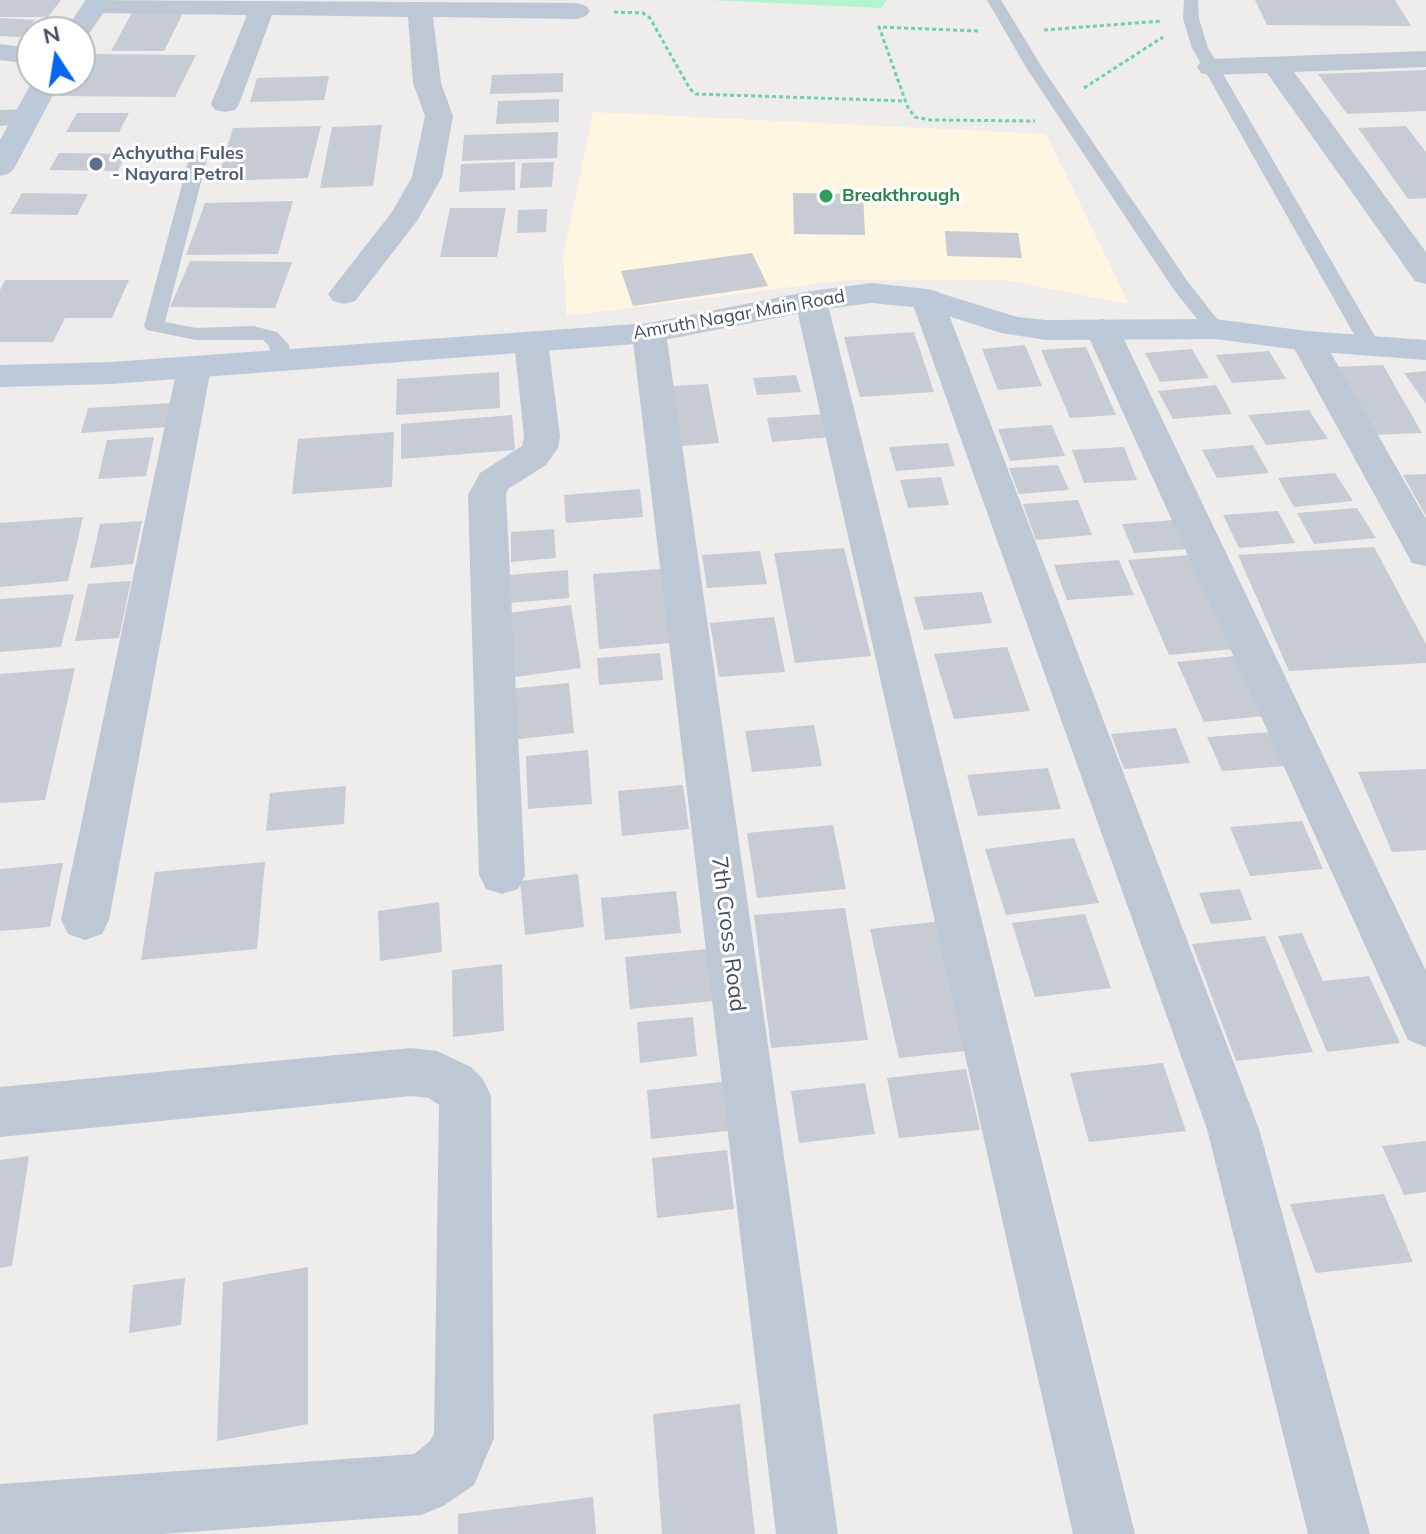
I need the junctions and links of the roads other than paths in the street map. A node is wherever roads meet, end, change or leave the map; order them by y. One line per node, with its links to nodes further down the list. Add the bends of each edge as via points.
1 (994, 0): 21 (lane, via 1059,105)
2 (1191, 0): 10 (lane, via 1191,19)
3 (97, 3): 5 (street)
4 (334, 4): 5 (street); 6 (street)
5 (262, 8): 12 (street)
6 (420, 10): 7 (street); 17 (street, via 427,83 439,116 427,177 406,215)
7 (577, 11)
8 (1426, 59): 9 (street)
9 (1274, 64): 10 (street); 16 (street)
10 (1210, 67): 25 (lane)
11 (32, 96): 13 (main road)
12 (225, 104)
13 (13, 117): 15 (main road)
14 (199, 155): 27 (lane, via 154,326 196,334 270,336 279,345)
15 (0, 167)
16 (1426, 274)
17 (344, 294)
18 (927, 299): 19 (main road, Amruth Nagar Main Road, via 871,293); 20 (main road, Amruth Nagar Main Road, via 1013,326); 38 (street, via 1233,1129)
19 (811, 301): 22 (main road, Amruth Nagar Main Road); 37 (street)
20 (1102, 329): 21 (main road, Amruth Nagar Main Road); 33 (street)
21 (1215, 329): 23 (main road, Amruth Nagar Main Road)
22 (649, 333): 24 (main road, Amruth Nagar Main Road); 36 (street, 7th Cross Road)
23 (1307, 341): 25 (main road, Amruth Nagar Main Road); 30 (street)
24 (531, 342): 27 (main road, Amruth Nagar Main Road); 31 (street, via 540,448 493,482 487,495)
25 (1370, 345): 26 (main road, Amruth Nagar Main Road)
26 (1426, 350)
27 (281, 361): 28 (main road, Amruth Nagar Main Road)
28 (194, 368): 29 (main road, Amruth Nagar Main Road); 32 (street)
29 (0, 376)
30 (1426, 553)
31 (502, 875)
32 (85, 920)
33 (1426, 1024)
34 (0, 1112): 35 (street, via 411,1072 437,1075 465,1096 464,1438 452,1463 421,1484)
35 (0, 1515)
36 (807, 1534)
37 (1104, 1534)
38 (1339, 1534)

